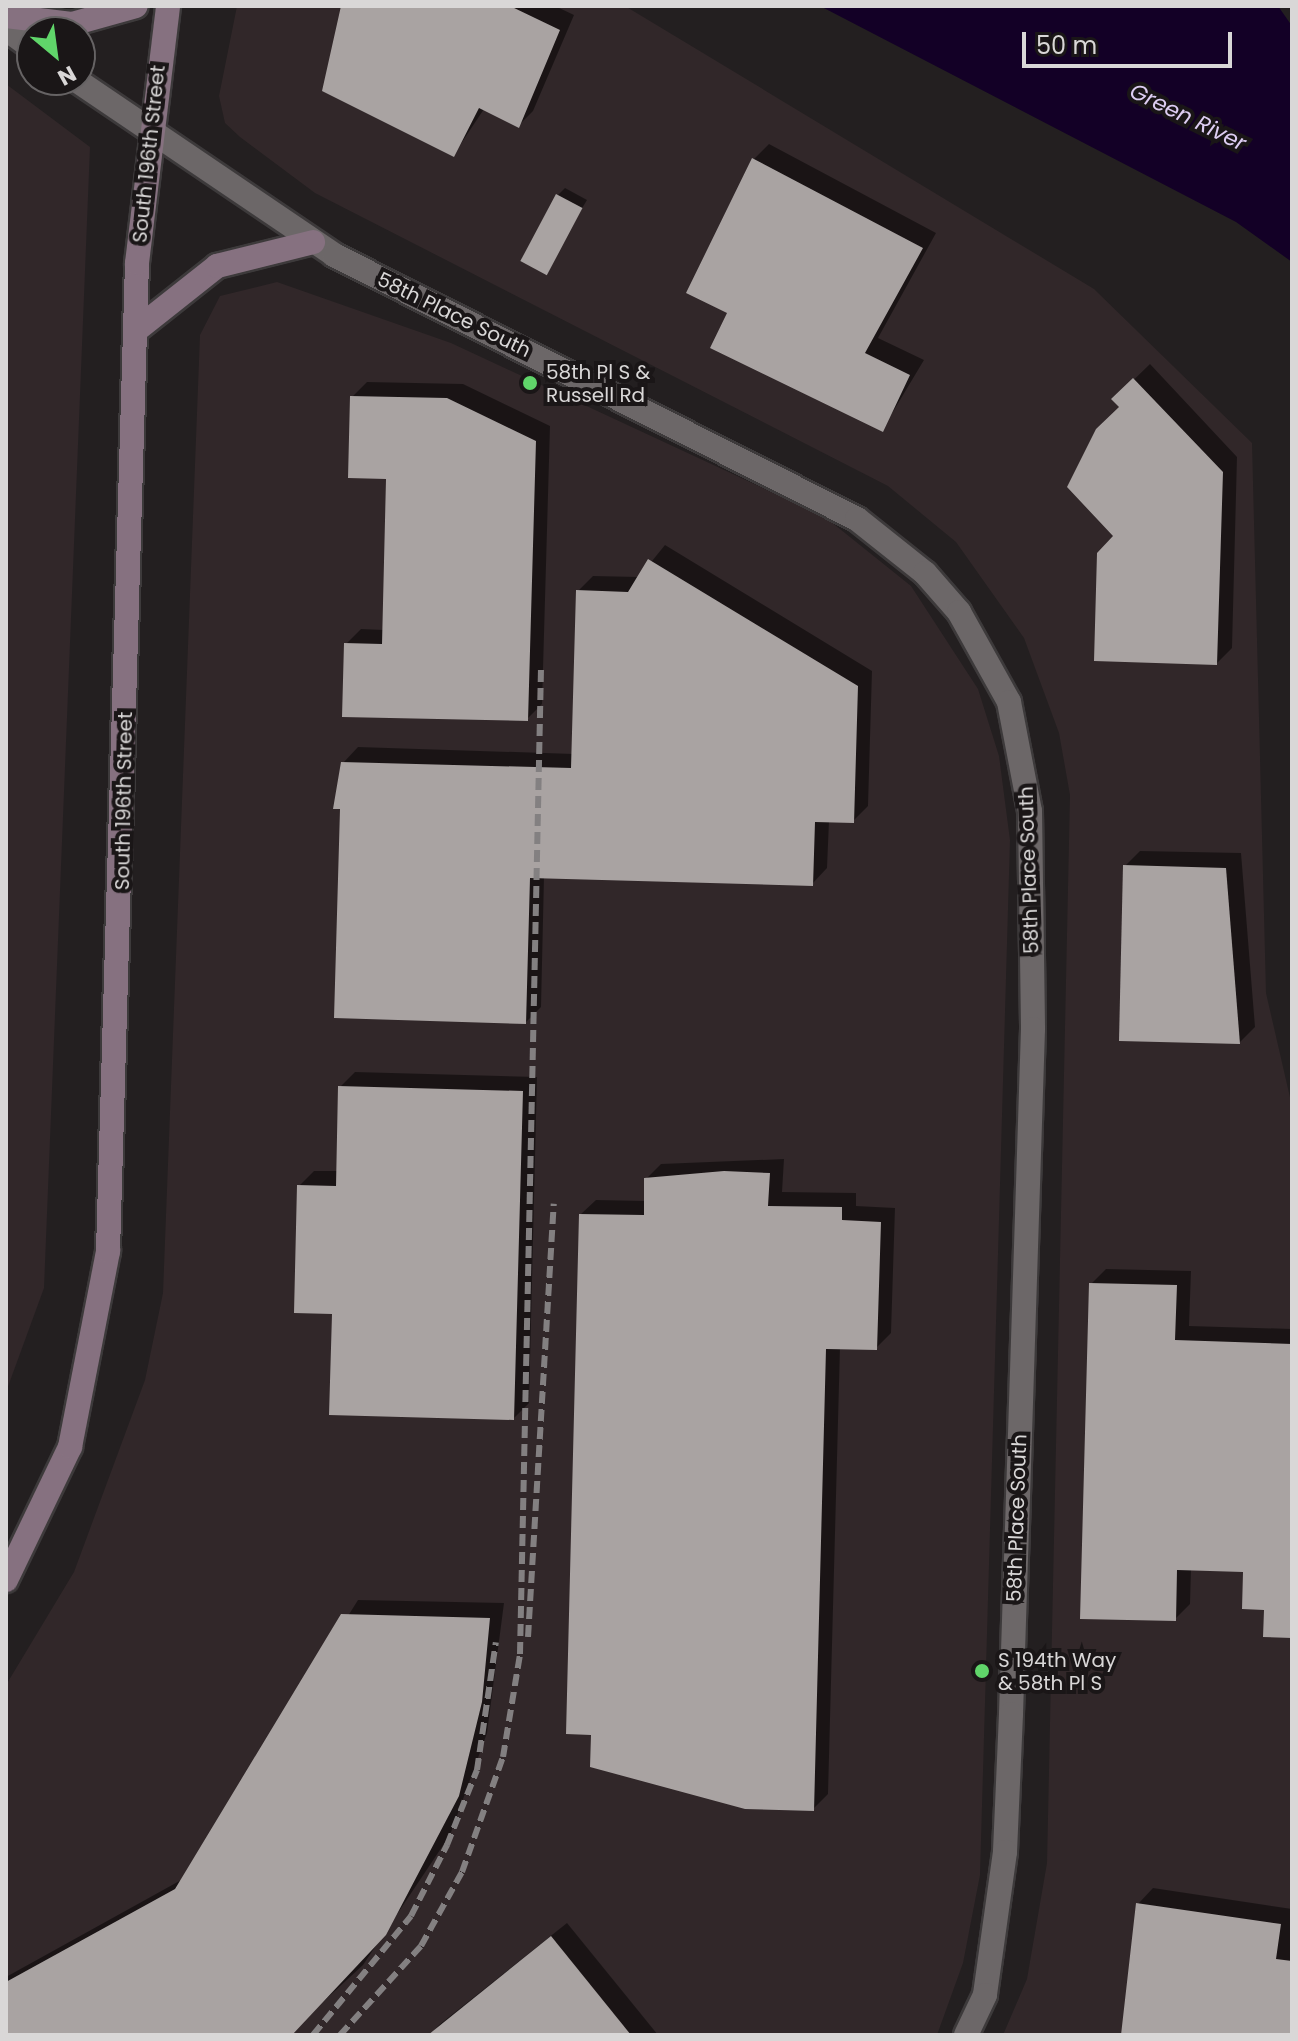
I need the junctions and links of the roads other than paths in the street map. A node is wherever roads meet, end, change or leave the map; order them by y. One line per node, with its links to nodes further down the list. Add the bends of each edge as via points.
1 (136, 6): 3 (main road, via 85,23)
2 (168, 6): 5 (main road, South 196th Street)
3 (6, 16)
4 (96, 95): 5 (street, 58th Place South)
5 (150, 134): 6 (street, 58th Place South); 7 (main road, South 196th Street)
6 (313, 242): 7 (main road, via 217,266); 9 (street, 58th Place South, via 857,519 925,573 959,612 1009,702 1030,811 1033,1029 1011,1714 1001,1881 985,1995)
7 (135, 331): 8 (main road, South 196th Street, via 108,1251 70,1447)
8 (6, 1580)
9 (966, 2035)

